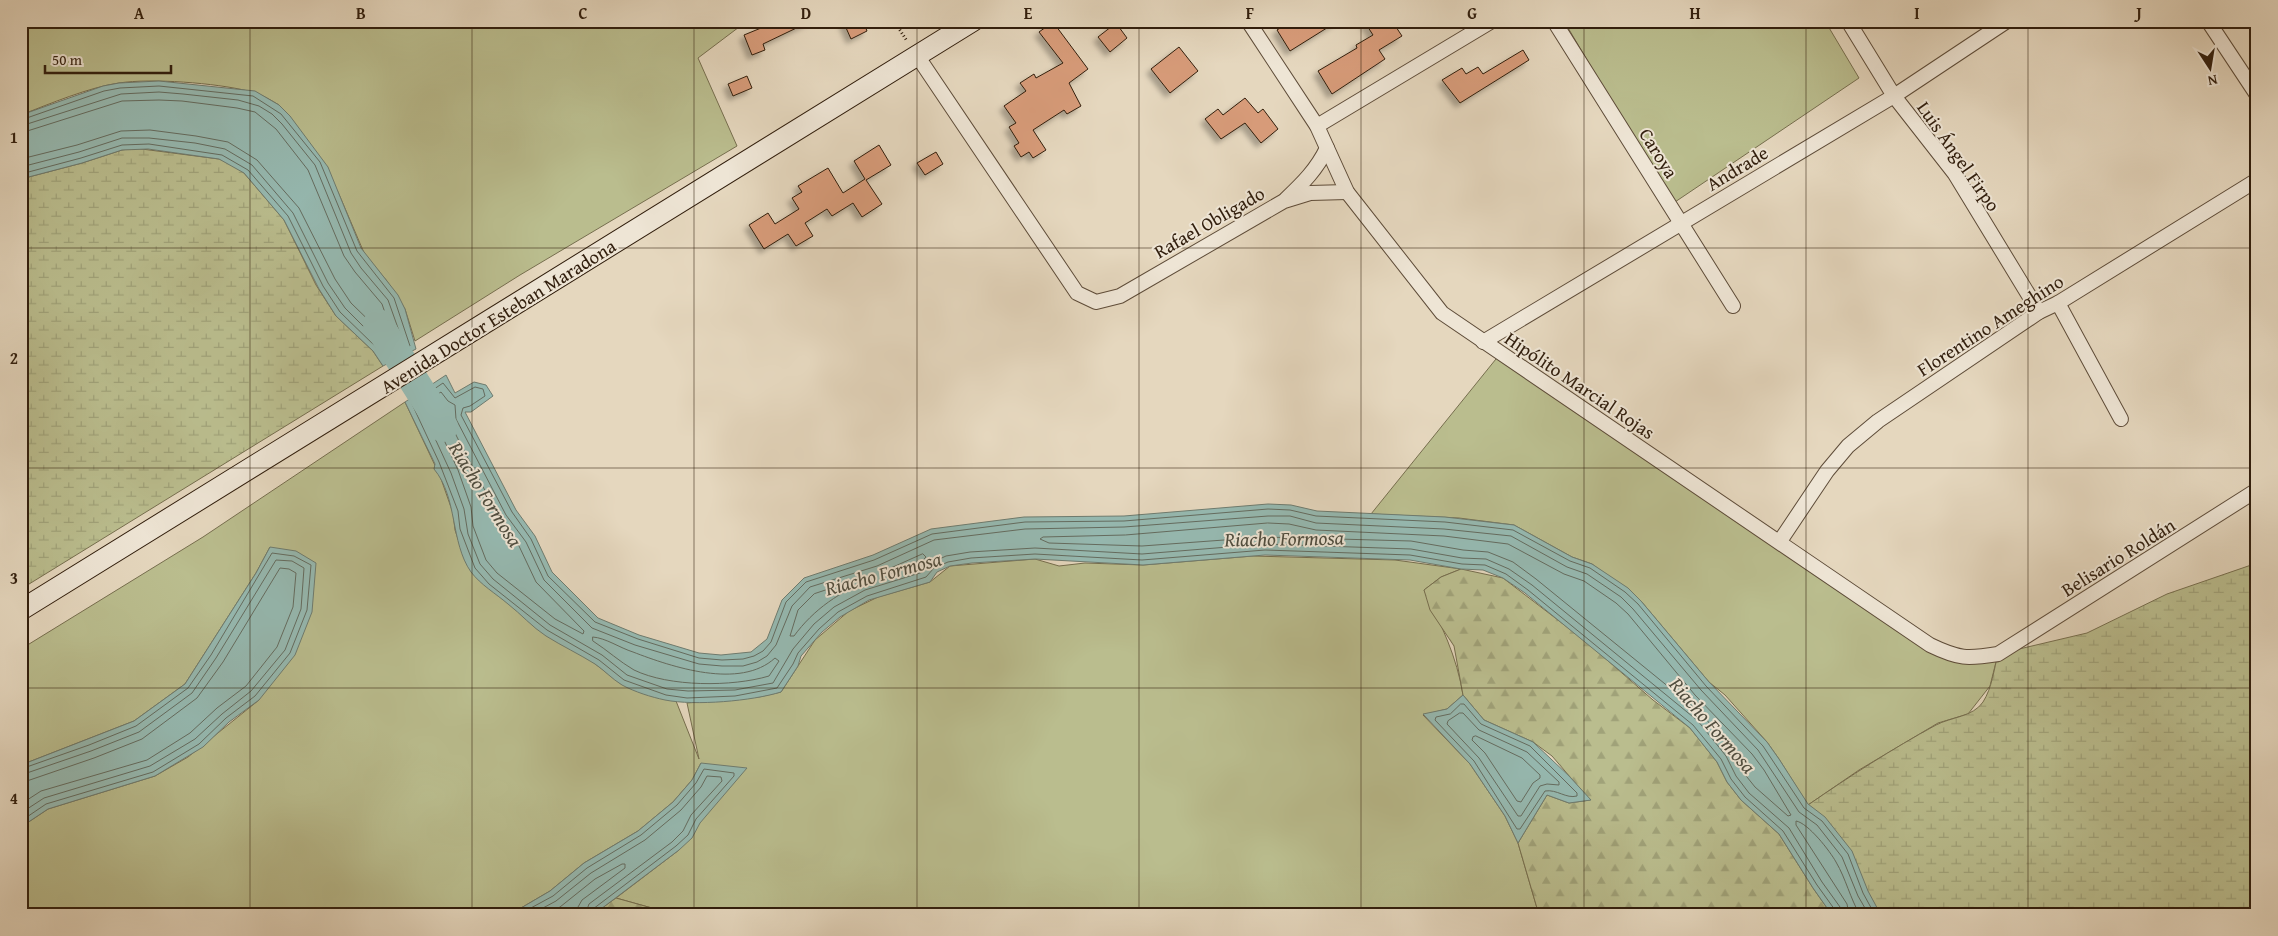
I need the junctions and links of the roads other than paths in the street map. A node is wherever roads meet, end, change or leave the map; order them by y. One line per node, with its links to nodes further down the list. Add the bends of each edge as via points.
1 (973, 21): 8 (main road, Avenida Doctor Esteban Maradona)
2 (1248, 21): 11 (street, Hipólito Marcial Rojas)
3 (1492, 21): 11 (street)
4 (1554, 21): 16 (street, Caroya)
5 (1848, 21): 10 (street, Luis Ángel Firpo)
6 (2007, 21): 10 (street, Andrade)
7 (2208, 21): 9 (street)
8 (918, 57): 15 (street, Rafael Obligado, via 1078,294 1096,302 1120,296); 24 (main road, Avenida Doctor Esteban Maradona)
9 (2257, 95)
10 (1894, 96): 16 (street, Andrade); 19 (street, Luis Ángel Firpo, via 1955,174)
11 (1318, 126): 12 (street, Hipólito Marcial Rojas)
12 (1327, 148): 14 (street, Hipólito Marcial Rojas); 15 (street, via 1310,176)
13 (2257, 180): 17 (street, Florentino Ameghino)
14 (1346, 192): 15 (street, Rafael Obligado, via 1310,193); 20 (street, Hipólito Marcial Rojas, via 1442,313)
15 (1284, 201)
16 (1681, 224): 18 (street, Caroya); 20 (street, Andrade)
17 (2058, 303): 19 (street, Florentino Ameghino); 21 (street)
18 (1732, 306)
19 (2039, 312): 23 (street, Florentino Ameghino, via 1878,421 1848,446 1827,471)
20 (1483, 342): 23 (street, Hipólito Marcial Rojas)
21 (2121, 419)
22 (2257, 490): 25 (street, Belisario Roldán)
23 (1780, 541): 25 (street, Hipólito Marcial Rojas, via 1930,645 1970,658)
24 (21, 610)
25 (1998, 654)

